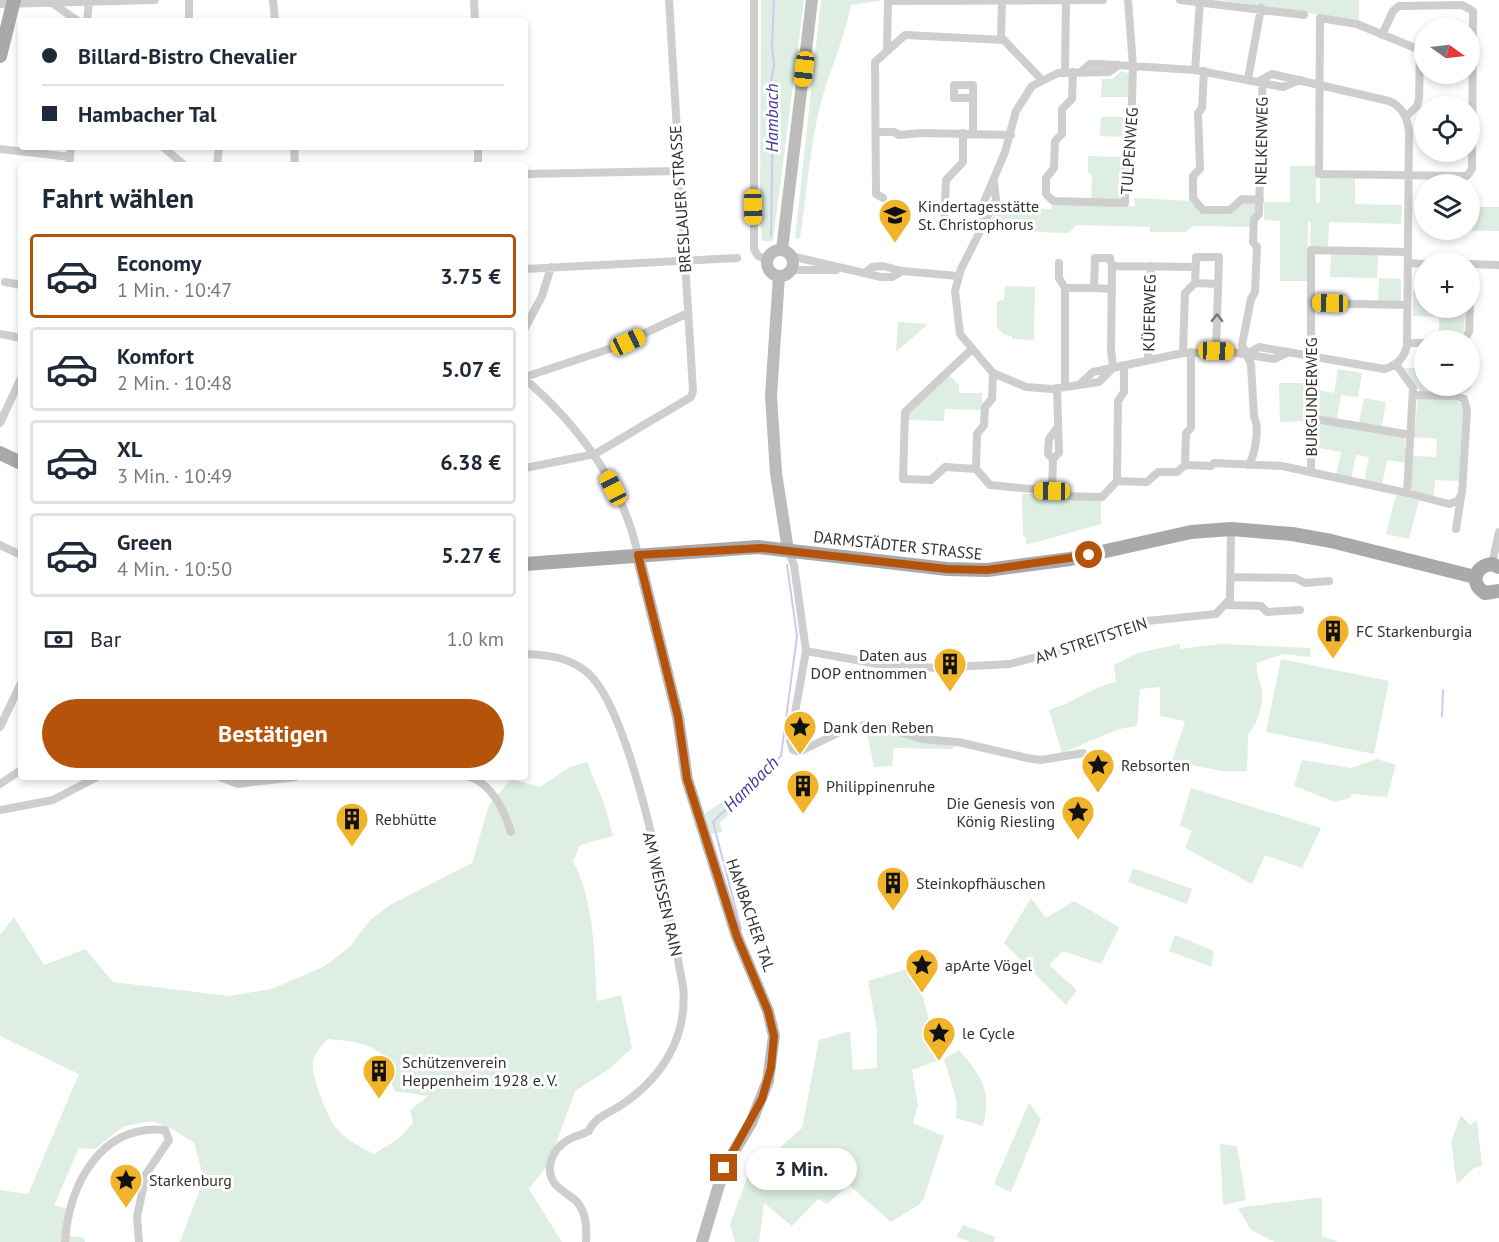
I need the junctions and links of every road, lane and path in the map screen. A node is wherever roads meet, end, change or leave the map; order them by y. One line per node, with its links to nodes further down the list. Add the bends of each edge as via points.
1 (155, 0): 14 (street)
2 (189, 0): 24 (street)
3 (273, 0): 25 (street)
4 (474, 0): 26 (street)
5 (669, 0): 50 (street, BRESLAUER STRASSE)
6 (754, 0): 59 (street, via 754,249 758,256)
7 (812, 0): 57 (street)
8 (1066, 0): 9 (street); 15 (street); 35 (street)
9 (1103, 0)
10 (1128, 0): 33 (street)
11 (1180, 0): 13 (street)
12 (888, 1): 15 (street); 27 (street)
13 (1200, 1): 19 (street); 34 (street)
14 (89, 2): 18 (street); 23 (street)
15 (1002, 2): 30 (street)
16 (10, 3): 17 (street); 32 (main road)
17 (52, 3): 18 (street); 21 (street)
18 (79, 3): 22 (street)
19 (1261, 8): 20 (street); 37 (street)
20 (1304, 15)
21 (74, 18)
22 (78, 18)
23 (87, 18)
24 (189, 18)
25 (275, 18)
26 (475, 18)
27 (887, 31): 28 (street); 31 (street)
28 (905, 35): 30 (street); 31 (street)
29 (1383, 35): 39 (street, via 1357,24 1320,18); 41 (street, via 1420,50 1419,99); 52 (street, via 1399,6 1462,5 1473,11 1472,169 1467,176)
30 (1004, 40): 36 (street)
31 (887, 50): 42 (street, via 875,62 874,131)
32 (0, 56)
33 (1133, 66): 34 (street); 35 (street, via 1119,65 1109,72); 35 (street, TULPENWEG, via 1125,203 1053,201 1046,194 1046,178 1054,168 1055,141 1062,134 1062,109 1072,99)
34 (1199, 70): 37 (street); 54 (street, NELKENWEG, via 1200,169 1193,176 1193,198 1203,210 1230,210 1242,199)
35 (1073, 72): 36 (street)
36 (1041, 79): 45 (street, via 1021,100)
37 (1248, 79): 38 (street)
38 (1260, 81): 39 (street, via 1283,87 1300,80); 54 (street, NELKENWEG, via 1264,165 1260,173)
39 (1320, 85): 41 (street, via 1389,101 1400,107); 52 (street, via 1319,174)
40 (973, 98): 44 (street)
41 (1406, 117): 52 (street)
42 (878, 132): 43 (street); 53 (street, via 876,194)
43 (963, 133): 44 (street); 55 (street, via 963,162 946,180)
44 (973, 134): 45 (street)
45 (1011, 135): 74 (street, via 994,182 996,200)
46 (0, 149): 48 (street)
47 (166, 150): 49 (street)
48 (69, 161)
49 (177, 162)
50 (678, 171): 51 (street); 60 (street, BRESLAUER STRASSE)
51 (528, 174)
52 (1409, 176): 56 (street)
53 (883, 198)
54 (1260, 200): 93 (street, NELKENWEG, via 1259,214 1254,219 1256,292 1251,299 1242,345)
55 (944, 225)
56 (1408, 252): 62 (street); 82 (street, BURGUNDERWEG, via 1311,250)
57 (787, 253): 59 (street, via 772,254); 71 (street); 72 (street)
58 (737, 258): 60 (street)
59 (768, 260): 73 (street, via 769,269)
60 (684, 261): 68 (street); 84 (street, BRESLAUER STRASSE)
61 (1059, 263): 79 (street, via 1059,278)
62 (1408, 264): 63 (street); 83 (street)
63 (1414, 264)
64 (1480, 264): 65 (street)
65 (1499, 265)
66 (1112, 266): 67 (street); 80 (street, via 1110,258 1095,258); 81 (street)
67 (1150, 266): 69 (street); 95 (street, KÜFERWEG)
68 (552, 267): 70 (street); 85 (street)
69 (1196, 267): 76 (street); 78 (street, via 1196,257 1219,257)
70 (528, 269)
71 (842, 269): 72 (street); 74 (street, via 865,273 877,266)
72 (792, 270): 73 (street)
73 (779, 276): 124 (street, via 771,396 776,473)
74 (958, 276): 90 (street, via 957,322)
75 (5, 282): 77 (street)
76 (1195, 283): 78 (street); 92 (street, via 1185,293)
77 (18, 284)
78 (1218, 284): 91 (street, one-way to 78)
79 (1065, 288): 80 (street); 103 (street)
80 (1094, 288): 81 (street)
81 (1112, 289): 98 (street)
82 (1311, 303): 83 (street); 94 (street, BURGUNDERWEG)
83 (1407, 304): 88 (street)
84 (688, 313): 100 (street, via 615,347); 109 (street, BRESLAUER STRASSE, via 691,397)
85 (528, 322)
86 (0, 334): 87 (street)
87 (18, 337)
88 (1407, 343): 89 (street); 96 (street)
89 (1414, 343)
90 (971, 350): 99 (street); 114 (street, via 905,412 903,479 931,480 945,467)
91 (1216, 351): 92 (street); 93 (street)
92 (1187, 353): 95 (street); 111 (street, via 1191,428 1186,434)
93 (1247, 354): 94 (street, via 1274,359 1287,353); 112 (street, NELKENWEG, via 1257,421 1256,444)
94 (1310, 357): 96 (street, via 1378,369); 105 (street, BURGUNDERWEG)
95 (1148, 360): 97 (street)
96 (1396, 364): 104 (street, via 1411,383)
97 (1124, 365): 98 (street); 116 (street, via 1124,392 1118,400)
98 (1113, 368): 103 (street, via 1093,372 1079,384)
99 (993, 373): 103 (street, via 1026,387); 114 (street, via 992,399 985,407 984,425 977,434)
100 (528, 377)
101 (528, 381): 109 (street)
102 (18, 384): 106 (street)
103 (1061, 388): 117 (street, via 1056,429 1059,453 1053,459)
104 (1413, 395): 107 (street); 119 (street, via 1457,396 1466,402)
105 (1310, 418): 107 (street); 115 (street, BURGUNDERWEG)
106 (0, 423)
107 (1411, 435): 118 (street)
108 (0, 453): 110 (main road)
109 (595, 454): 113 (street); 126 (street, via 628,522)
110 (18, 462)
111 (1185, 465): 112 (street); 116 (street, via 1177,472 1158,472 1147,482)
112 (1248, 465): 115 (street)
113 (528, 467)
114 (976, 469): 117 (street, via 990,485)
115 (1311, 472): 118 (street)
116 (1117, 481): 117 (street, via 1102,497 1056,496)
117 (1052, 491)
118 (1407, 493): 119 (street, via 1449,504)
119 (1461, 498): 121 (street)
120 (1231, 529): 124 (main road, DARMSTÄDTER STRASSE, via 1191,532 1070,559 987,570 947,569); 129 (street); 130 (main road, DARMSTÄDTER STRASSE, via 1331,541)
121 (1456, 529)
122 (1499, 532): 128 (street)
123 (0, 545): 125 (street)
124 (788, 550): 126 (main road, DARMSTÄDTER STRASSE, via 735,548); 135 (street, via 794,565)
125 (18, 554)
126 (638, 555): 127 (main road, DARMSTÄDTER STRASSE); 151 (street, HAMBACHER TAL, via 678,717 687,779 737,937 768,1011 774,1036 768,1081 751,1123 724,1168)
127 (528, 564)
128 (1496, 565): 130 (main road, via 1482,567)
129 (1232, 577): 131 (street); 133 (street)
130 (1475, 577): 132 (main road, DARMSTÄDTER STRASSE, via 1481,591)
131 (1329, 581)
132 (1499, 591)
133 (1227, 605): 134 (street, via 1261,606 1267,612); 135 (street, AM STREITSTEIN, via 1215,614 1147,621 1094,642 1010,664 936,668 878,664)
134 (1300, 610)
135 (806, 651): 139 (street, via 790,741 793,750 799,752 846,729 866,725 1041,760)
136 (528, 654): 150 (street, AM WEISSEN RAIN, via 573,662 594,680 609,703 637,784 684,993 680,1035 660,1071 638,1093 592,1122 589,1131 568,1140 555,1152 550,1170 554,1183 581,1209)
137 (18, 689): 138 (street)
138 (0, 727)
139 (1083, 753)
140 (18, 772): 145 (street)
141 (91, 780): 146 (street, via 53,800)
142 (228, 780): 143 (street, via 238,784)
143 (271, 780)
144 (478, 780): 147 (street, via 504,814)
145 (0, 784)
146 (0, 810)
147 (511, 832)
148 (65, 1242): 149 (street, via 73,1201 89,1166 102,1151 120,1136 146,1128 165,1130 169,1140 146,1174 137,1217)
149 (139, 1242)
150 (586, 1242)
151 (702, 1242)

